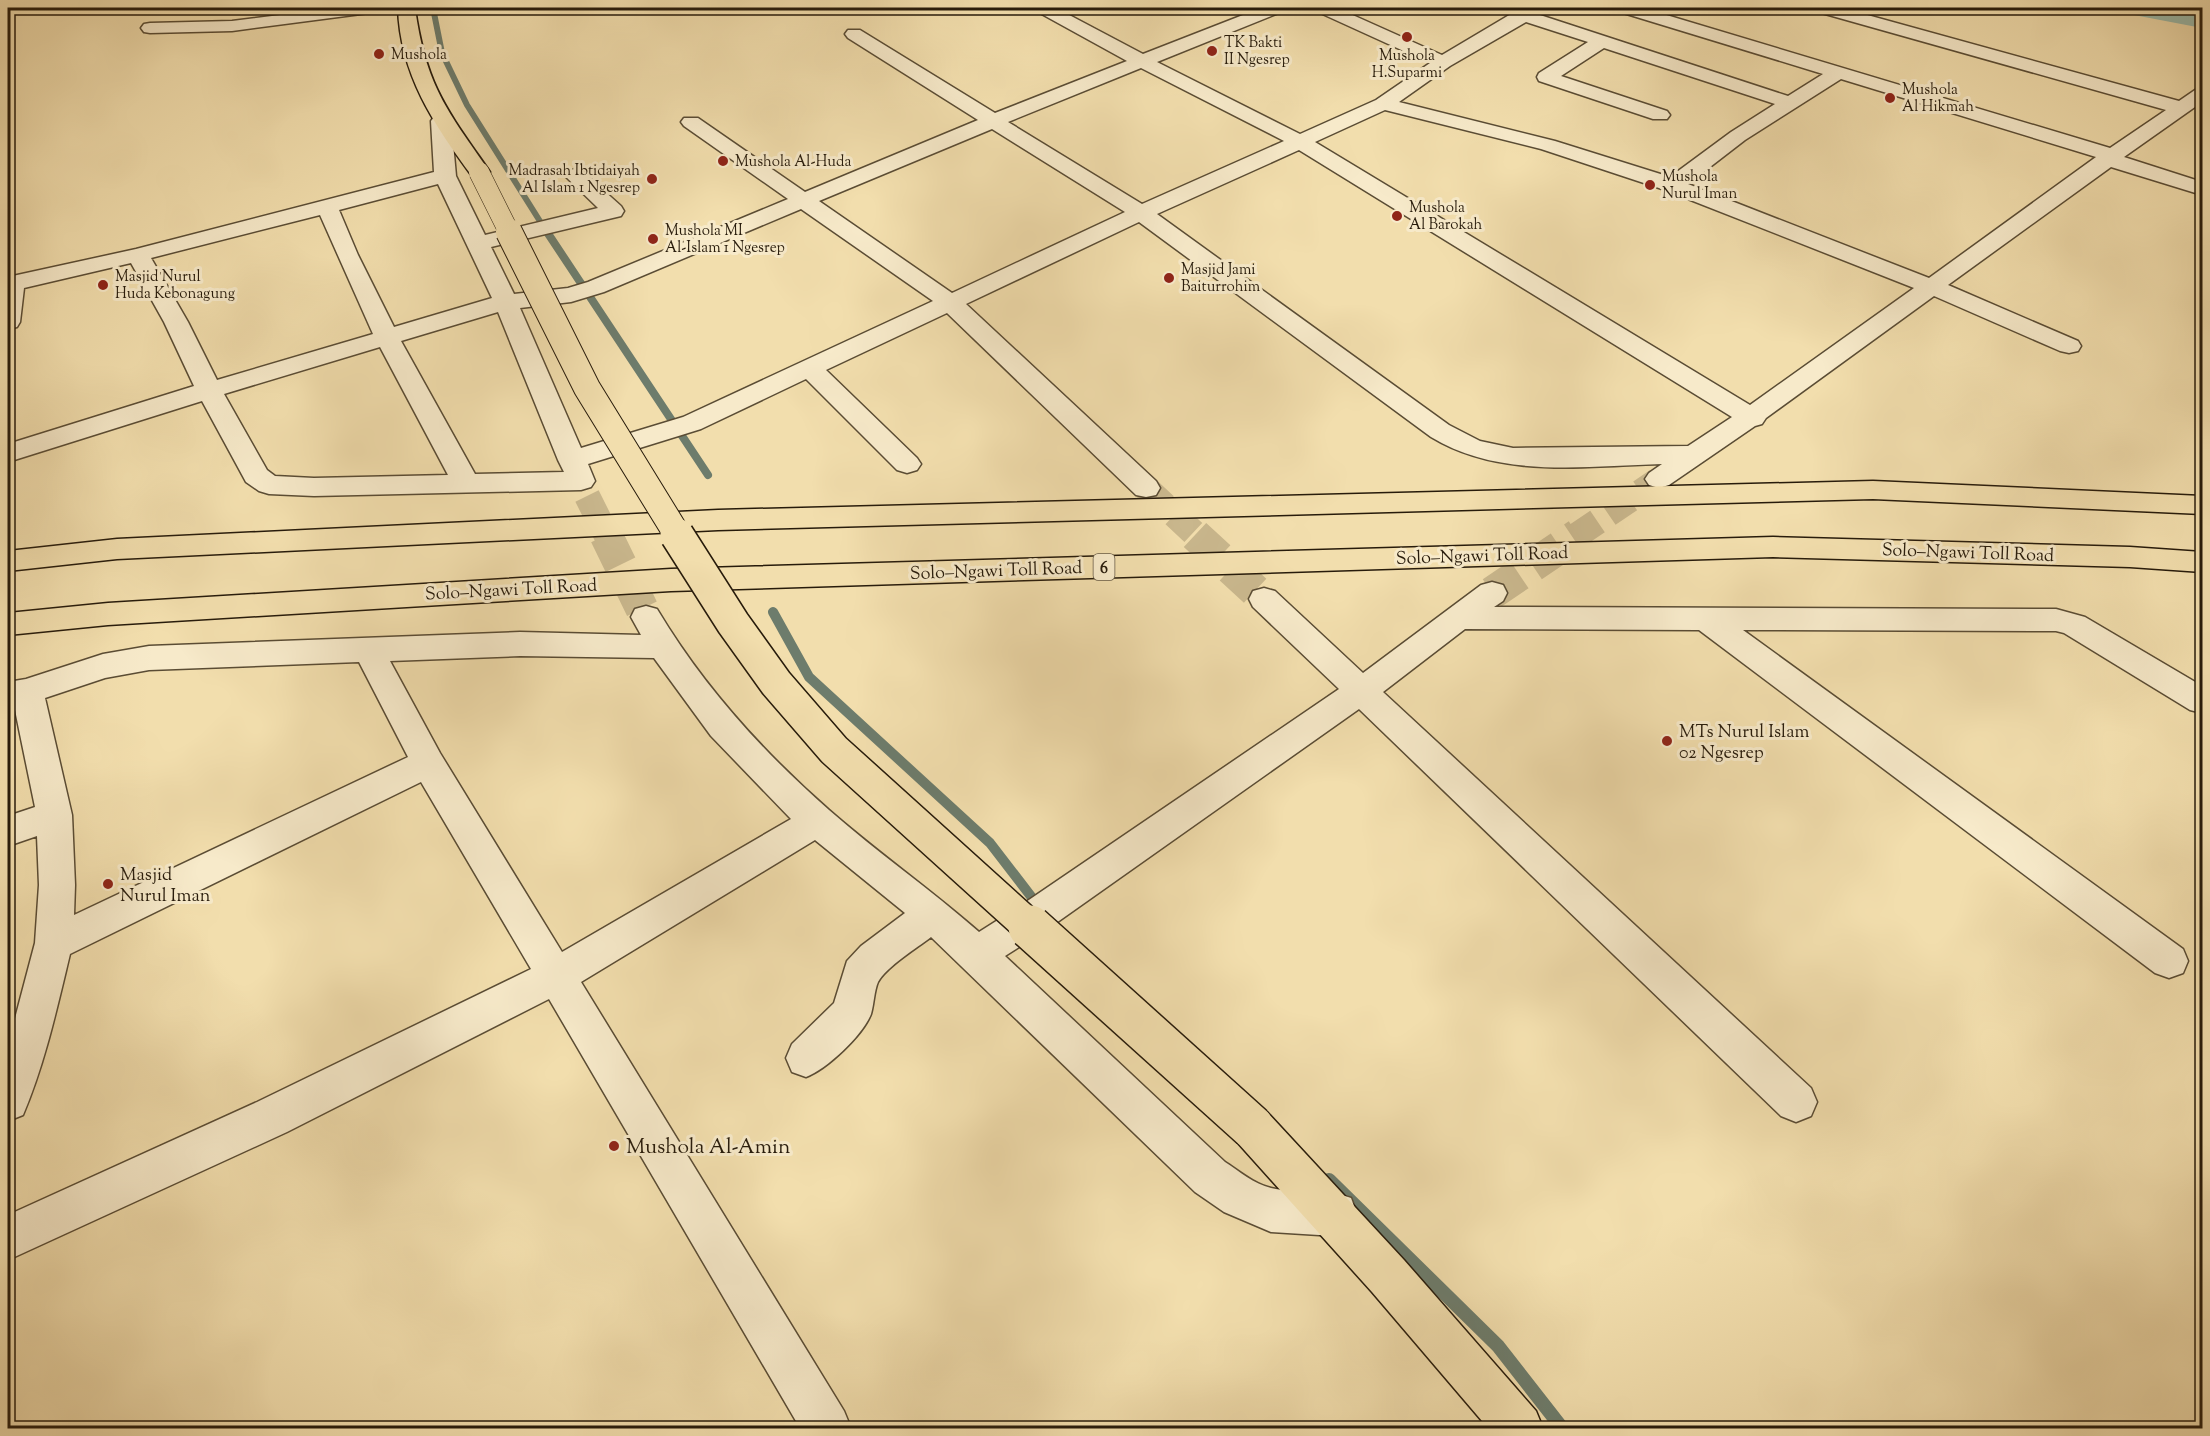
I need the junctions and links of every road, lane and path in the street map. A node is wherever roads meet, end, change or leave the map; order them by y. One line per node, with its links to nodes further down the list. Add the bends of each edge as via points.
1 (369, 8): 9 (street, via 225,27)
2 (406, 8): 21 (main road, via 412,55)
3 (1044, 8): 12 (street)
4 (1275, 8): 12 (street)
5 (1324, 8): 13 (street)
6 (1626, 8): 14 (street)
7 (1824, 8): 18 (street)
8 (1531, 11): 11 (street); 13 (street)
9 (156, 18)
10 (854, 34): 20 (street)
11 (1601, 42): 16 (street); 19 (street, via 1546,77)
12 (1143, 62): 20 (street); 23 (street)
13 (1443, 62): 17 (street)
14 (1839, 72): 16 (street); 24 (street)
15 (2202, 94): 18 (street)
16 (1791, 103): 27 (street, via 1738,136)
17 (1383, 104): 23 (street); 27 (street, via 1548,145)
18 (2181, 108): 24 (street)
19 (1660, 115)
20 (994, 120): 29 (street); 32 (street)
21 (441, 121): 25 (street); 25 (main road)
22 (692, 122): 29 (street)
23 (1299, 141): 32 (street); 44 (street)
24 (2109, 157): 28 (street); 36 (street)
25 (462, 174): 30 (street); 34 (street); 76 (main road, bridge, via 587,388 720,603 776,683 834,750 1252,1127)
26 (575, 175): 31 (street)
27 (1673, 185): 36 (street)
28 (2202, 189)
29 (802, 199): 37 (street, via 596,287 571,295); 38 (street)
30 (327, 206): 35 (street); 40 (street)
31 (613, 211): 33 (street); 34 (street)
32 (1141, 213): 38 (street); 46 (street, via 1462,445 1497,456 1525,458)
33 (630, 228)
34 (478, 243): 37 (street)
35 (138, 255): 39 (street, via 13,283); 43 (street)
36 (1932, 287): 41 (street); 44 (street)
37 (506, 302): 40 (street); 48 (street)
38 (951, 303): 42 (street); 51 (street)
39 (8, 322)
40 (386, 336): 43 (street); 50 (street)
41 (2069, 346)
42 (809, 368): 47 (street); 48 (street, via 692,423 659,434)
43 (209, 390): 45 (street); 50 (street, via 256,476 269,486)
44 (1753, 417): 46 (street)
45 (8, 453)
46 (1696, 455): 49 (street)
47 (907, 464)
48 (580, 479): 50 (street)
49 (1659, 479)
50 (466, 483)
51 (1146, 488)
52 (2202, 505): 53 (main road, via 1873,490 1706,494 706,520 117,549)
53 (8, 561)
54 (2202, 562): 59 (main road, Solo–Ngawi Toll Road / 6, via 1761,547 671,580 108,614)
55 (1492, 593): 57 (street)
56 (1264, 599): 61 (street)
57 (1458, 618): 58 (street); 61 (street)
58 (1704, 618): 63 (street, via 2056,620 2074,624); 71 (street)
59 (8, 624)
60 (369, 650): 62 (street, via 149,658 103,666); 64 (street); 66 (street, via 520,644 654,632 701,704)
61 (1361, 691): 70 (street); 75 (street)
62 (17, 693): 65 (street)
63 (2202, 701)
64 (428, 763): 69 (street); 72 (street)
65 (54, 815): 67 (street); 69 (street)
66 (817, 821): 68 (street); 72 (street)
67 (8, 831)
68 (932, 914): 70 (street); 73 (street, via 861,973 851,1013)
69 (54, 943): 74 (street, via 24,1059)
70 (976, 954): 76 (street, via 1210,1177 1239,1197 1271,1210)
71 (2169, 961)
72 (555, 977): 77 (street, via 272,1117); 78 (street)
73 (806, 1058)
74 (8, 1101)
75 (1796, 1102)
76 (1335, 1214): 79 (main road)
77 (8, 1238)
78 (827, 1428)
79 (1519, 1428)

